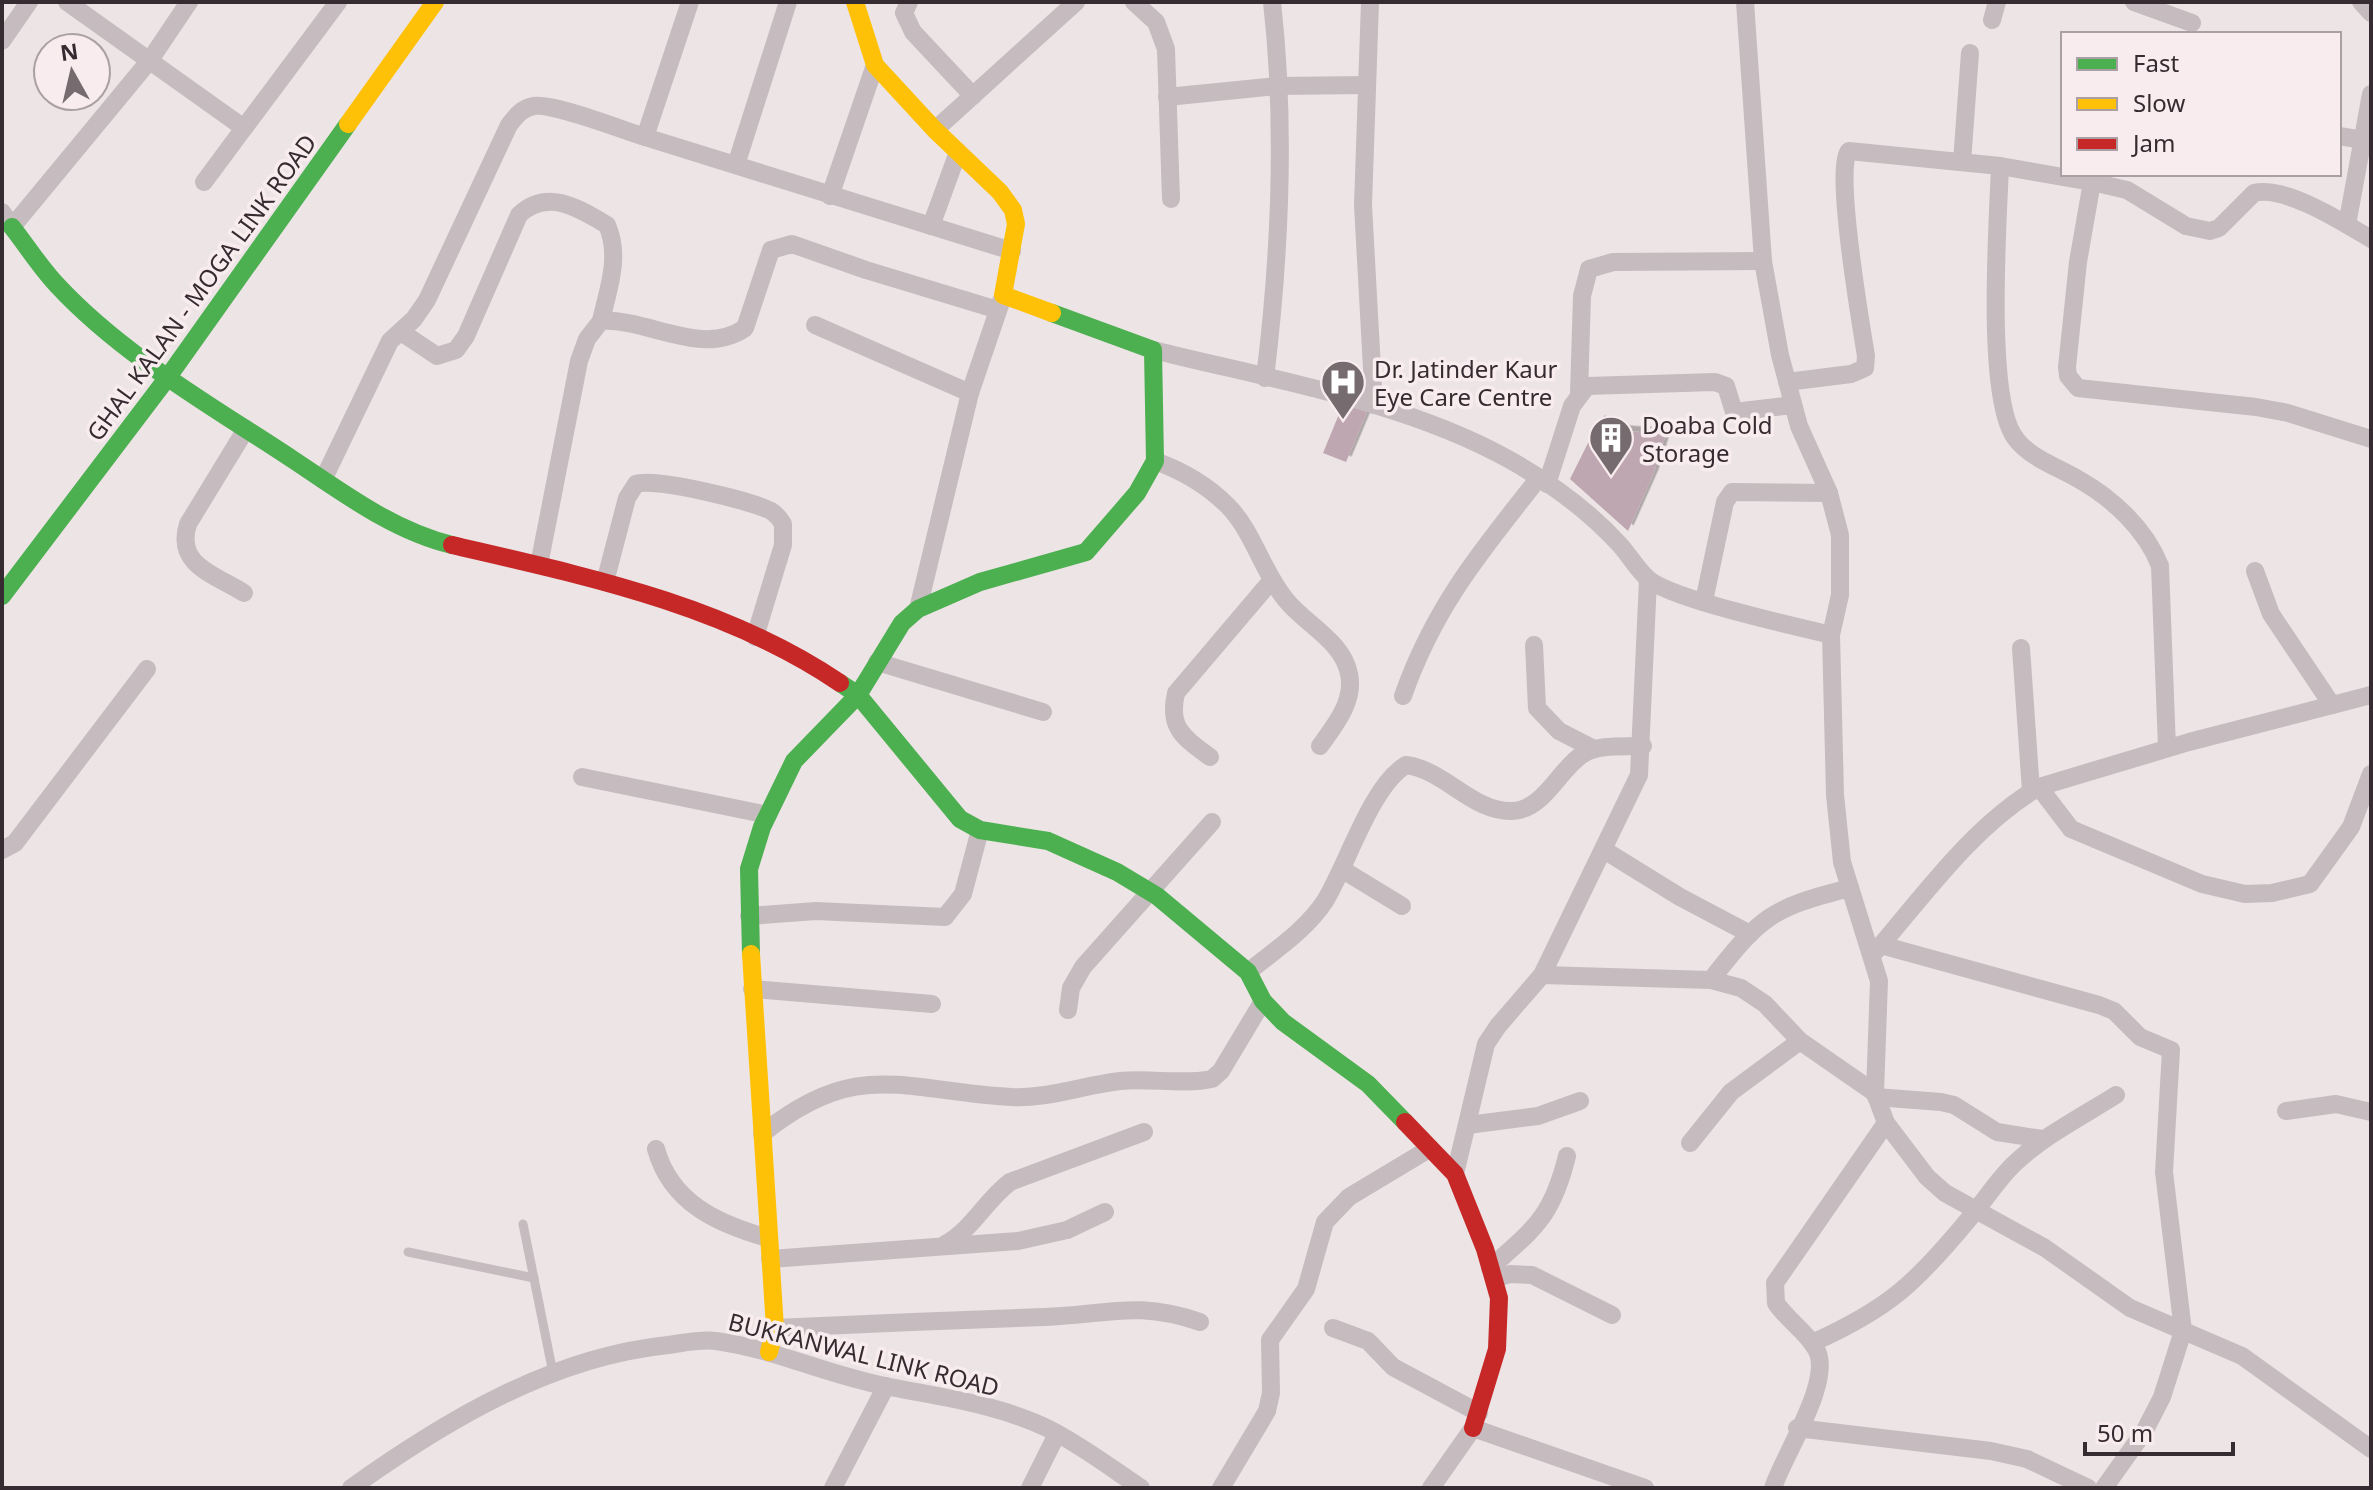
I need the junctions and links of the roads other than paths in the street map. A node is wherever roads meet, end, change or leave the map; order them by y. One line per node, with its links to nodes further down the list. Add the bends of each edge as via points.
1 (29, 2): 19 (street)
2 (67, 2): 21 (street)
3 (189, 2): 21 (street)
4 (338, 2): 28 (street)
5 (435, 2): 53 (street, GHAL KALAN - MOGA LINK ROAD)
6 (690, 2): 31 (street)
7 (788, 2): 35 (street)
8 (855, 2): 22 (street)
9 (909, 2): 26 (street, via 904,13 913,32)
10 (1076, 2): 26 (street)
11 (1134, 2): 27 (street, via 1162,34)
12 (1272, 2): 24 (street)
13 (1745, 2): 47 (street)
14 (2134, 2): 18 (street)
15 (2361, 2): 17 (street)
16 (1363, 3): 23 (street)
17 (2371, 13)
18 (2192, 23)
19 (2, 41)
20 (1970, 53): 34 (street)
21 (150, 60): 28 (street); 42 (street)
22 (875, 65): 29 (street); 40 (street)
23 (1367, 85): 24 (street); 58 (street, via 1363,205)
24 (1277, 86): 27 (street); 54 (street, via 1275,300)
25 (2371, 94): 32 (street)
26 (973, 96): 29 (street)
27 (1167, 97): 41 (street)
28 (244, 128): 37 (street)
29 (935, 130): 33 (street)
30 (2341, 136): 32 (street)
31 (645, 137): 35 (street); 51 (street, via 544,106 523,109 509,125 427,300)
32 (2363, 140): 43 (street)
33 (958, 152): 44 (street); 46 (street, via 1008,200 1016,224)
34 (1962, 162): 36 (street); 55 (street, via 1846,153 1844,193 1865,368)
35 (736, 165): 40 (street)
36 (2000, 166): 38 (street); 88 (street, via 1995,280 2001,402 2007,425 2017,441 2081,481 2142,530 2152,545 2160,566)
37 (204, 182)
38 (2092, 182): 39 (street, via 2127,190 2186,226 2210,231); 61 (street, via 2067,367 2078,388 2267,409)
39 (2274, 183): 43 (street)
40 (830, 196): 44 (street)
41 (1171, 199)
42 (7, 219): 53 (street, via 56,284)
43 (2347, 225): 45 (street)
44 (931, 226): 46 (street)
45 (2371, 239)
46 (1012, 251): 48 (street)
47 (1763, 261): 55 (street); 57 (street, via 1613,262 1589,269 1582,296)
48 (1001, 302): 49 (street, via 866,270 792,244 771,250 745,328 734,336 698,339); 52 (street); 56 (street)
49 (601, 321): 51 (street, via 615,260 607,225 543,199 519,215 456,350 437,356); 66 (street, via 579,361)
50 (815, 325): 56 (street)
51 (401, 332): 63 (street, via 382,355)
52 (1153, 350): 54 (street); 62 (street)
53 (168, 377): 60 (street); 72 (street, GHAL KALAN - MOGA LINK ROAD)
54 (1265, 378): 58 (street)
55 (1787, 382): 59 (street)
56 (970, 393): 74 (street)
57 (1579, 393): 59 (street, via 1604,384 1715,382 1726,386 1734,412); 64 (street)
58 (1374, 405): 64 (street, via 1459,436)
59 (1793, 405): 65 (street)
60 (246, 429): 63 (street); 71 (street, via 184,538 191,560)
61 (2371, 439)
62 (1155, 461): 69 (street, via 1180,469 1229,507 1245,527); 74 (street, via 1137,493 1086,552 980,582)
63 (323, 480): 66 (street, via 417,537)
64 (1542, 481): 68 (street, via 1619,543); 83 (street, via 1438,612)
65 (1829, 493): 73 (street, via 1732,492 1722,514); 75 (street, via 1840,535 1840,595)
66 (539, 565): 70 (street)
67 (2255, 571): 84 (street, via 2271,614)
68 (1648, 580): 73 (street); 87 (street)
69 (1271, 581): 86 (street, via 1338,650 1350,675 1345,706); 90 (street, via 1176,693 1172,711 1177,728)
70 (605, 582): 76 (street, via 709,613); 76 (street, via 627,498 636,484 653,482 771,511 783,524 783,545)
71 (244, 593)
72 (2, 596)
73 (1704, 601): 75 (street)
74 (918, 609): 79 (street, via 902,623)
75 (1831, 635): 100 (street, via 1835,795)
76 (755, 637): 81 (street)
77 (1534, 645): 89 (street, via 1537,708 1559,731)
78 (2021, 648): 93 (street)
79 (877, 662): 81 (street); 85 (street)
80 (147, 669): 97 (street, via 15,843)
81 (858, 695): 94 (street, via 794,761); 96 (street, via 960,819)
82 (2371, 695): 84 (street)
83 (1403, 696)
84 (2332, 705): 88 (street)
85 (1043, 712)
86 (1320, 746)
87 (1643, 746): 89 (street); 98 (street, via 1631,798)
88 (2167, 748): 93 (street)
89 (1594, 749): 99 (street, via 1580,755 1538,799 1514,811 1483,804 1432,772 1406,765 1375,799)
90 (1210, 757)
91 (2371, 774): 93 (street, via 2351,827 2310,884 2272,893 2245,894 2202,884 2071,829)
92 (582, 777): 94 (street)
93 (2035, 789): 105 (street, via 1959,855)
94 (768, 815): 103 (street, via 749,869)
95 (1212, 822): 101 (street)
96 (980, 830): 101 (street, via 1048,841); 103 (street, via 963,894 945,917 816,911)
97 (2, 850)
98 (1604, 850): 104 (street); 107 (street)
99 (1343, 870): 102 (street); 106 (street, via 1311,920)
100 (1850, 888): 104 (street, via 1781,908); 105 (street)
101 (1150, 891): 106 (street); 112 (street, via 1075,977)
102 (1402, 906)
103 (749, 916): 109 (street)
104 (1750, 934): 108 (street)
105 (1877, 950): 114 (street); 142 (street, via 2099,1005 2114,1011 2140,1037 2171,1050 2164,1172)
106 (1248, 972): 110 (street)
107 (1542, 975): 108 (street); 120 (street, via 1486,1044)
108 (1711, 980): 113 (street, via 1741,988 1765,1004)
109 (752, 989): 111 (street); 122 (street)
110 (1263, 1001): 122 (street, via 1212,1079 1120,1081 1015,1097 910,1086 845,1086 790,1111); 126 (street, via 1283,1022 1368,1084)
111 (932, 1004)
112 (1068, 1010)
113 (1800, 1041): 114 (street); 124 (street, via 1731,1092)
114 (1876, 1095): 119 (street); 123 (street, via 1954,1105 1997,1132)
115 (2116, 1095): 123 (street)
116 (1580, 1101): 120 (street, via 1538,1116)
117 (2370, 1109): 118 (street, via 2336,1104)
118 (2286, 1111)
119 (1886, 1123): 130 (street, via 1927,1177); 143 (street, via 1775,1283 1776,1303)
120 (1468, 1125): 128 (street)
121 (1144, 1132): 133 (street, via 1010,1182 991,1196 961,1236)
122 (762, 1134): 132 (street)
123 (2042, 1139): 130 (street, via 2011,1166)
124 (1690, 1143)
125 (656, 1149): 132 (street, via 662,1170 686,1201 735,1229)
126 (1429, 1149): 128 (street); 155 (street, via 1349,1197 1325,1222 1306,1289 1270,1340 1267,1411)
127 (1567, 1156): 136 (street, via 1554,1202)
128 (1455, 1174): 136 (street)
129 (1105, 1212): 133 (street, via 1047,1236)
130 (1976, 1212): 142 (street, via 2045,1248 2130,1308); 143 (street, via 1935,1261 1889,1303)
131 (523, 1224): 137 (lane)
132 (768, 1238): 135 (street)
133 (942, 1247): 135 (street)
134 (408, 1252): 137 (lane)
135 (770, 1259): 140 (street)
136 (1492, 1274): 138 (street, via 1532,1275); 147 (street, via 1499,1298 1497,1349)
137 (534, 1278): 145 (lane)
138 (1612, 1315)
139 (1200, 1322): 140 (street, via 1136,1308 1054,1317)
140 (775, 1328): 144 (street)
141 (1333, 1328): 147 (street, via 1368,1341 1393,1367)
142 (2183, 1331): 150 (street, via 2242,1356); 160 (street, via 2162,1397)
143 (1812, 1343): 148 (street, via 1822,1369 1818,1389)
144 (769, 1352): 145 (street, BUKKANWAL LINK ROAD, via 712,1340 630,1349); 146 (street, BUKKANWAL LINK ROAD)
145 (553, 1373): 151 (street, BUKKANWAL LINK ROAD, via 492,1400)
146 (886, 1386): 149 (street, BUKKANWAL LINK ROAD, via 946,1395); 152 (street)
147 (1476, 1420): 156 (street); 157 (street)
148 (1797, 1428): 158 (street); 159 (street, via 1991,1451 2027,1459)
149 (1057, 1434): 153 (street); 154 (street, BUKKANWAL LINK ROAD)
150 (2371, 1449)
151 (351, 1488)
152 (833, 1488)
153 (1030, 1488)
154 (1141, 1488)
155 (1221, 1488)
156 (1431, 1488)
157 (1645, 1488)
158 (1773, 1488)
159 (2088, 1488)
160 (2104, 1488)

